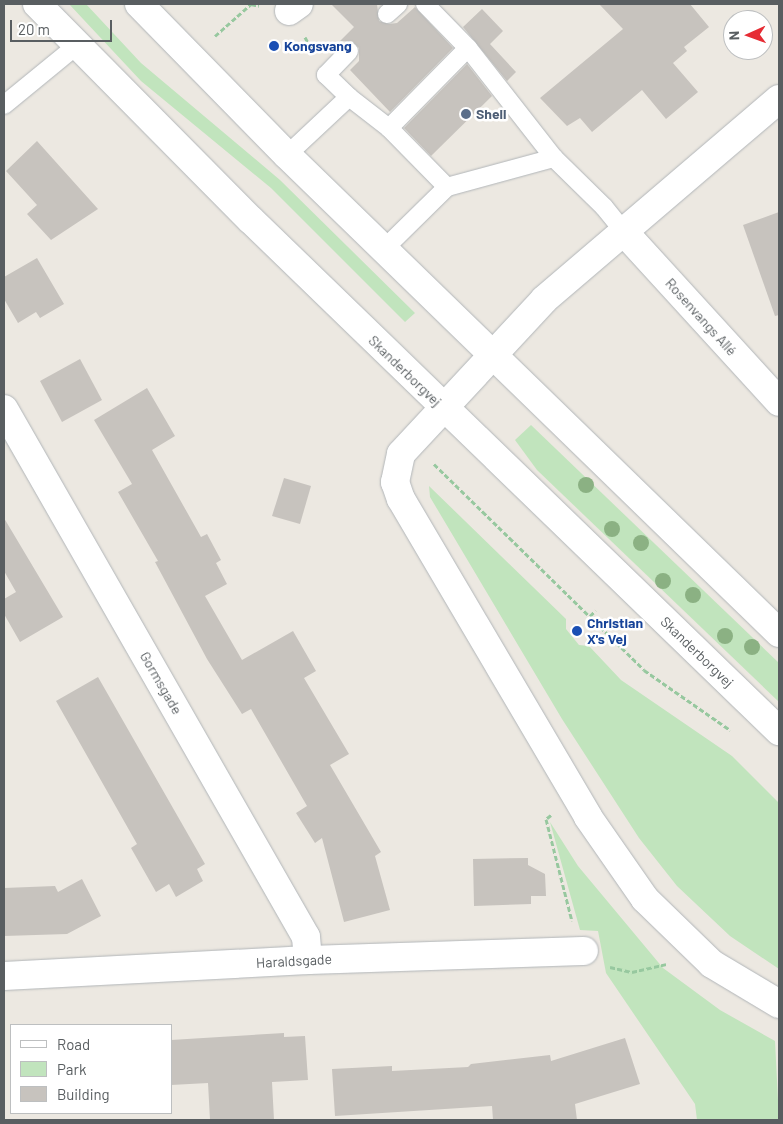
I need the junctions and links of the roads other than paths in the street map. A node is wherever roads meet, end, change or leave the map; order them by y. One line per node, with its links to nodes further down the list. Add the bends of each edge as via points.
1 (37, 4): 4 (street, Skanderborgvej)
2 (139, 4): 11 (street)
3 (424, 4): 5 (lane)
4 (76, 46): 9 (lane); 18 (street, Skanderborgvej)
5 (468, 48): 10 (lane); 12 (lane)
6 (350, 51): 7 (lane, via 326,75)
7 (349, 97): 10 (lane); 11 (lane)
8 (779, 99): 14 (street)
9 (4, 105)
10 (389, 128): 13 (lane)
11 (287, 155): 15 (street)
12 (554, 158): 13 (lane); 14 (lane, via 604,207)
13 (447, 187): 15 (lane)
14 (624, 232): 16 (street, via 544,300); 17 (street, Rosenvangs Allé)
15 (383, 250): 16 (street)
16 (492, 356): 18 (street); 20 (street)
17 (779, 402)
18 (444, 408): 21 (street, Skanderborgvej); 25 (street, via 401,454 396,482 401,499 577,799 645,899 712,964)
19 (4, 409): 23 (street, Gormsgade, via 306,937)
20 (779, 633)
21 (779, 731)
22 (584, 951): 23 (street, Haraldsgade)
23 (308, 960): 24 (street, Haraldsgade)
24 (4, 976)
25 (779, 1004)

